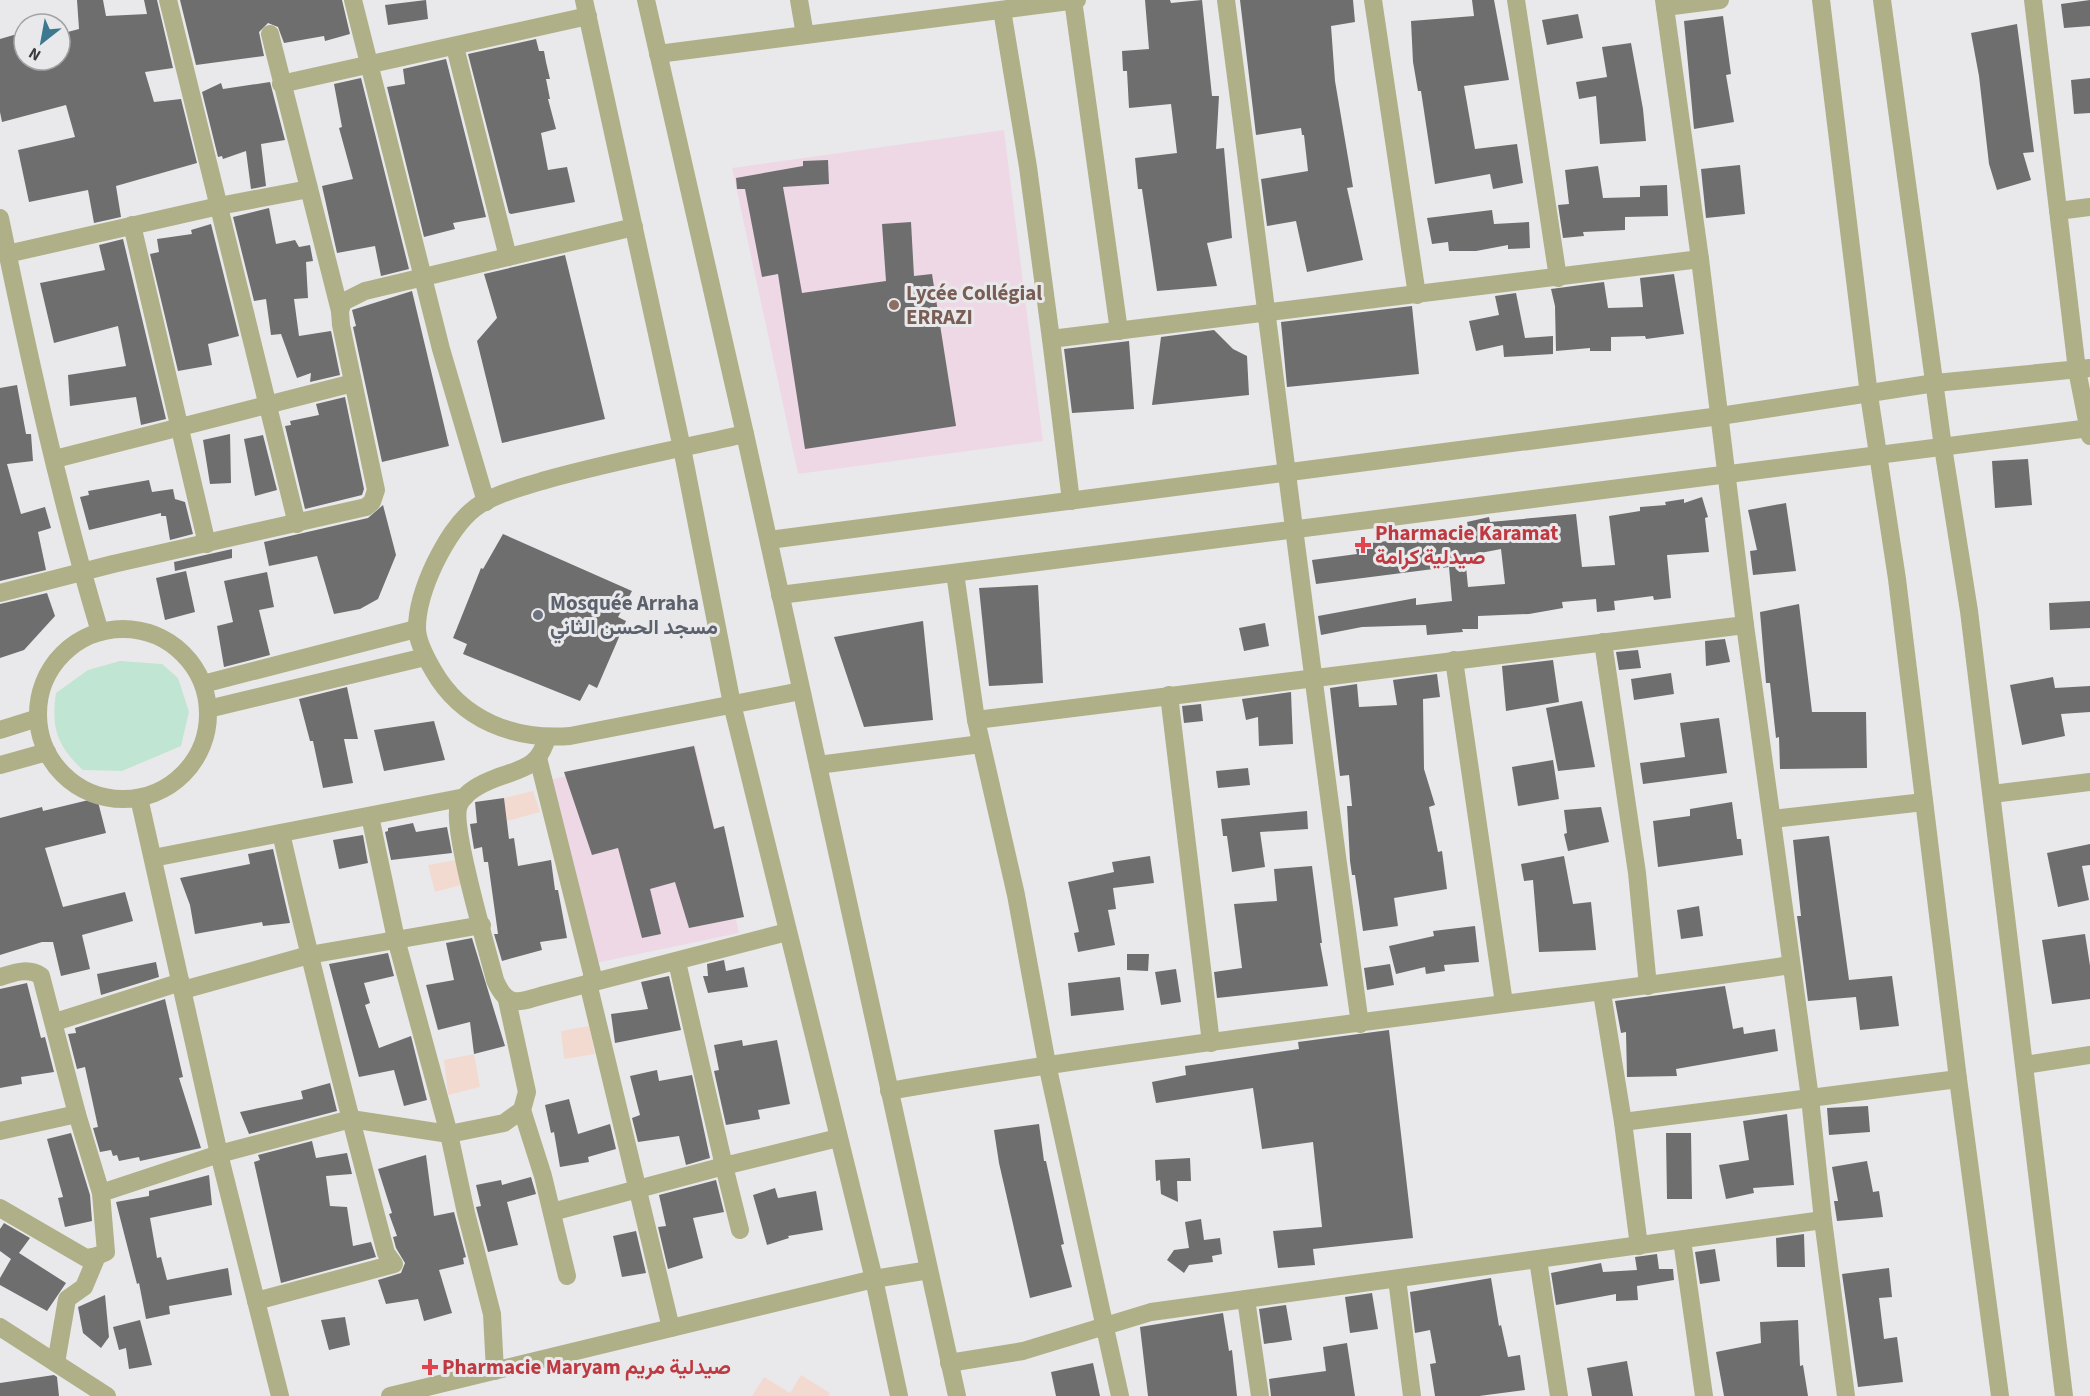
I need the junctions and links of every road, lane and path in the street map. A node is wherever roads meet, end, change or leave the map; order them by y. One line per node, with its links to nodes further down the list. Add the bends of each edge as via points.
1 (168, 0): 23 (street)
2 (353, 0): 20 (street)
3 (646, 0): 19 (street)
4 (798, 0): 17 (street)
5 (1074, 0): 15 (street); 37 (street)
6 (1226, 0): 36 (street)
7 (1373, 0): 34 (street)
8 (1516, 0): 33 (street)
9 (1720, 0): 13 (street)
10 (1821, 0): 42 (street)
11 (1882, 0): 41 (street)
12 (2032, 0): 25 (street)
13 (1664, 4): 31 (street)
14 (586, 8): 18 (street); 28 (street)
15 (1002, 10): 17 (street); 38 (street)
16 (270, 34): 21 (street)
17 (805, 35): 19 (street)
18 (455, 47): 20 (street); 30 (street)
19 (658, 54): 47 (street)
20 (370, 64): 21 (street); 32 (street)
21 (281, 84): 22 (street)
22 (309, 189): 23 (street); 35 (street)
23 (219, 206): 27 (street); 43 (street)
24 (2090, 207): 25 (street)
25 (2058, 211): 39 (street)
26 (0, 218): 29 (street)
27 (132, 225): 29 (street); 45 (street)
28 (634, 227): 30 (street); 49 (street)
29 (8, 254): 51 (street)
30 (508, 257): 32 (street)
31 (1700, 259): 33 (street); 44 (street)
32 (423, 278): 35 (street, via 351,296); 55 (street, via 453,397)
33 (1558, 278): 34 (street)
34 (1418, 295): 36 (street)
35 (340, 311): 40 (street)
36 (1268, 313): 37 (street); 52 (street)
37 (1119, 331): 38 (street)
38 (1051, 339): 54 (street)
39 (2083, 369): 41 (street); 46 (street)
40 (353, 383): 43 (street); 56 (street, via 375,496 366,507)
41 (1935, 383): 42 (street); 48 (street)
42 (1869, 395): 44 (street); 50 (street)
43 (267, 405): 45 (street); 56 (street)
44 (1720, 416): 52 (street); 53 (street)
45 (179, 426): 51 (street); 59 (street)
46 (2090, 431): 48 (street)
47 (745, 434): 49 (street); 58 (street)
48 (1943, 447): 50 (street); 86 (street)
49 (682, 448): 55 (street, via 573,472); 74 (street)
50 (1877, 456): 53 (street); 89 (street, via 1897,579)
51 (54, 459): 60 (street)
52 (1288, 473): 54 (street); 57 (street)
53 (1728, 474): 57 (street); 64 (street)
54 (1071, 501): 58 (street)
55 (486, 502): 65 (street, via 458,525 443,546 425,584)
56 (297, 524): 59 (street)
57 (1293, 528): 61 (street); 70 (street)
58 (769, 540): 63 (street)
59 (207, 544): 60 (street)
60 (82, 573): 62 (street); 66 (street)
61 (955, 573): 63 (street); 77 (street)
62 (0, 593)
63 (780, 595): 72 (street)
64 (1745, 625): 67 (street); 91 (street)
65 (416, 629): 68 (street); 71 (street)
66 (100, 632): 71 (street, via 125,629 158,637 191,662); 76 (street, via 74,644 54,664 41,690)
67 (1604, 642): 69 (street); 103 (street, via 1637,873)
68 (425, 657): 75 (street); 79 (street, via 454,700 476,716 501,730)
69 (1454, 660): 70 (street); 106 (street)
70 (1312, 678): 73 (street); 108 (street)
71 (203, 684): 75 (street)
72 (801, 691): 74 (street); 84 (street)
73 (1169, 695): 77 (street); 109 (street)
74 (732, 704): 79 (street); 95 (street)
75 (208, 709): 88 (street, via 206,734 197,756 182,776 162,790)
76 (38, 718): 78 (street); 81 (street)
77 (976, 720): 80 (street)
78 (0, 730)
79 (547, 738): 82 (street)
80 (981, 744): 84 (street); 111 (street, via 1016,895)
81 (47, 752): 83 (street); 88 (street, via 63,774 86,790 112,798)
82 (538, 758): 87 (street); 101 (street)
83 (0, 765)
84 (818, 765): 114 (street)
85 (2090, 782): 86 (street)
86 (1992, 794): 112 (street)
87 (465, 797): 90 (street); 94 (street, via 457,812 460,837)
88 (139, 798): 93 (street)
89 (1924, 802): 91 (street); 113 (street)
90 (370, 816): 92 (street); 96 (street)
91 (1773, 819): 99 (street)
92 (282, 833): 93 (street); 97 (street)
93 (153, 858): 102 (street)
94 (482, 925): 96 (street); 105 (street, via 495,981)
95 (787, 932): 98 (street); 122 (street)
96 (396, 939): 97 (street); 121 (street)
97 (309, 955): 102 (street); 118 (street)
98 (677, 962): 101 (street); 124 (street)
99 (1791, 965): 103 (street); 115 (street)
100 (0, 977): 107 (street, via 23,971 39,973)
101 (591, 982): 105 (street, via 526,999); 125 (street)
102 (182, 986): 107 (street); 123 (street)
103 (1648, 986): 104 (street)
104 (1602, 993): 106 (street); 119 (street)
105 (507, 1000): 116 (street, via 527,1092)
106 (1504, 1003): 108 (street)
107 (55, 1022): 117 (street)
108 (1360, 1024): 109 (street)
109 (1211, 1043): 111 (street)
110 (2090, 1055): 112 (street)
111 (1047, 1064): 114 (street); 141 (street)
112 (2025, 1065): 159 (street)
113 (1958, 1079): 115 (street); 158 (street)
114 (889, 1091): 135 (street)
115 (1810, 1098): 119 (street); 129 (street)
116 (522, 1110): 121 (street, via 504,1123); 128 (street)
117 (77, 1114): 120 (street); 126 (street)
118 (351, 1119): 121 (street); 123 (street); 140 (street, via 386,1253 394,1264)
119 (1623, 1122): 132 (street)
120 (0, 1131)
121 (449, 1134): 146 (street, via 492,1314)
122 (838, 1137): 124 (street); 137 (street)
123 (219, 1154): 126 (street); 140 (street)
124 (724, 1166): 125 (street); 130 (street)
125 (638, 1190): 128 (street); 143 (street)
126 (101, 1193): 133 (street, via 106,1252)
127 (0, 1208): 133 (street, via 86,1257)
128 (552, 1212): 136 (street)
129 (1823, 1220): 131 (street); 157 (street)
130 (740, 1230)
131 (1682, 1240): 132 (street); 156 (street)
132 (1639, 1246): 134 (street)
133 (97, 1257): 144 (street, via 84,1287 67,1299)
134 (1538, 1260): 138 (street); 155 (street)
135 (929, 1270): 137 (street); 145 (street)
136 (567, 1276)
137 (874, 1279): 143 (street); 150 (street)
138 (1397, 1280): 139 (street); 154 (street)
139 (1246, 1299): 141 (street, via 1151,1312); 153 (street)
140 (256, 1301): 148 (street)
141 (1104, 1325): 145 (street, via 1023,1351); 152 (street)
142 (0, 1327): 144 (street)
143 (671, 1328): 146 (street)
144 (56, 1363): 147 (street)
145 (949, 1363): 151 (street)
146 (495, 1371): 149 (street)
147 (107, 1396)
148 (280, 1396)
149 (390, 1396)
150 (899, 1396)
151 (957, 1396)
152 (1120, 1396)
153 (1260, 1396)
154 (1412, 1396)
155 (1559, 1396)
156 (1704, 1396)
157 (1846, 1396)
158 (2000, 1396)
159 (2064, 1396)

